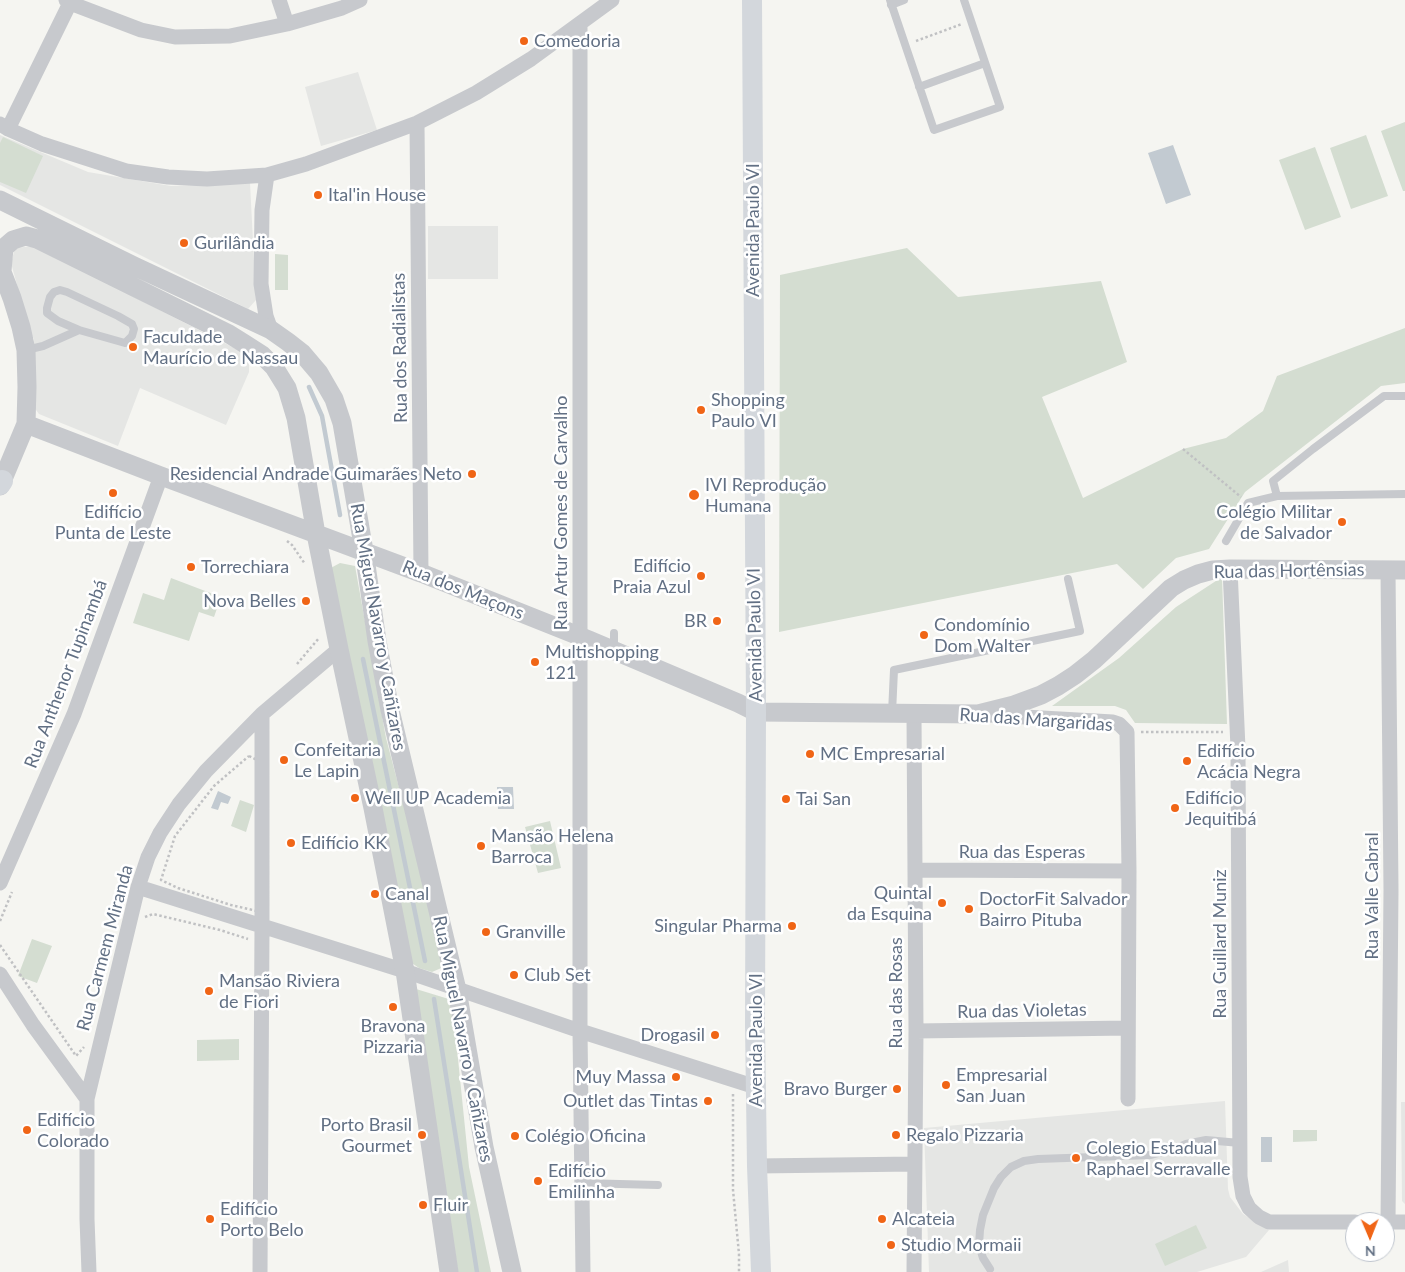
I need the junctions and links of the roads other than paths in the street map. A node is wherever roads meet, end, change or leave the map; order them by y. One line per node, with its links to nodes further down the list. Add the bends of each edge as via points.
1 (279, 0): 9 (street)
2 (360, 0): 9 (street)
3 (612, 0): 10 (street)
4 (752, 0): 36 (main road, Avenida Paulo VI)
5 (904, 0): 8 (lane)
6 (964, 0): 11 (lane)
7 (68, 2): 9 (street, via 140,30 174,37 230,36); 14 (street)
8 (890, 2): 12 (lane)
9 (287, 24)
10 (580, 24): 13 (street, via 476,93); 34 (street, Rua Artur Gomes de Carvalho, via 583,549)
11 (985, 63): 12 (lane); 12 (lane, via 1000,107 934,130)
12 (919, 87)
13 (417, 123): 15 (street); 32 (street, Rua dos Radialistas)
14 (4, 126): 15 (street, via 42,144 126,171 207,179)
15 (267, 175): 19 (street, via 262,210 262,284 264,308)
16 (0, 200): 19 (street, Rua Miguel Navarro y Cañizares)
17 (1, 269): 20 (street); 27 (street, via 4,248 13,240 26,236 229,334 262,354 287,388 296,418)
18 (79, 330): 18 (lane, via 47,313 46,308 54,292 67,292 118,316 132,324 134,329 125,343); 20 (lane)
19 (271, 330): 29 (street, Rua Miguel Navarro y Cañizares, via 302,353 319,373 334,399 342,423)
20 (26, 350): 22 (street)
21 (1405, 396): 26 (lane, via 1384,396 1314,448 1272,481)
22 (26, 424): 23 (street, Rua dos Maçons); 24 (street)
23 (161, 476): 27 (street, Rua dos Maçons); 43 (street, Rua Anthenor Tupinambá, via 74,714)
24 (1, 484)
25 (1405, 494): 26 (lane)
26 (1277, 496): 28 (lane, via 1248,503)
27 (316, 534): 29 (street, Rua dos Maçons); 35 (street)
28 (1226, 541)
29 (364, 551): 32 (street, Rua dos Maçons); 48 (street, Rua Miguel Navarro y Cañizares, via 390,710)
30 (1230, 568): 31 (street, Rua das Hortênsias); 39 (street, Rua das Hortênsias, via 1184,580 1164,594 1094,660 1058,686 1014,705); 55 (street, Rua Guillard Muniz, via 1237,732)
31 (1397, 570): 60 (street, Rua Valle Cabral)
32 (422, 573): 34 (street, Rua dos Maçons)
33 (1068, 579): 38 (lane, via 1080,631 894,670)
34 (580, 636): 36 (street, Rua dos Maçons, via 614,642); 50 (street, Rua Artur Gomes de Carvalho)
35 (339, 649): 37 (street, Rua Carmem Miranda); 46 (street)
36 (756, 712): 38 (street, Rua das Margaridas); 52 (main road, Avenida Paulo VI)
37 (262, 714): 44 (street, Rua Carmem Miranda, via 206,771 179,804 148,857); 45 (street)
38 (892, 714): 40 (street, Rua das Margaridas)
39 (978, 714): 40 (street, Rua das Margaridas); 42 (street, Rua das Margaridas, via 1113,722 1127,732)
40 (914, 715): 41 (street, Rua das Rosas)
41 (915, 870): 42 (street, Rua das Esperas); 51 (street, Rua das Rosas)
42 (1129, 871): 49 (street, Rua das Margaridas)
43 (0, 883)
44 (138, 887): 45 (street); 53 (street, Rua Carmem Miranda)
45 (262, 927): 46 (street); 64 (street)
46 (404, 971): 48 (street); 65 (street)
47 (0, 974): 53 (street)
48 (457, 990): 50 (street); 66 (street, Rua Miguel Navarro y Cañizares, via 484,1147)
49 (1128, 1028): 51 (street, Rua das Violetas); 54 (street, Rua das Margaridas)
50 (580, 1031): 52 (street); 58 (street, Rua Artur Gomes de Carvalho)
51 (916, 1031): 56 (street, Rua das Rosas)
52 (756, 1087): 57 (main road, Avenida Paulo VI)
53 (87, 1099): 63 (street, Rua Carmem Miranda)
54 (1128, 1099)
55 (1240, 1143): 61 (street, Rua Guillard Muniz, via 1240,1177 1244,1196 1249,1208 1259,1217 1270,1222); 62 (lane, via 1201,1140 1151,1155 1038,1159 1011,1167 994,1188 982,1215 979,1245)
56 (914, 1164): 57 (street); 69 (street, Rua das Rosas)
57 (757, 1166): 68 (main road, Avenida Paulo VI)
58 (581, 1183): 59 (lane); 67 (street, Rua Artur Gomes de Carvalho)
59 (658, 1185)
60 (1386, 1212)
61 (1345, 1222)
62 (990, 1268)
63 (89, 1272)
64 (260, 1272)
65 (449, 1272)
66 (512, 1272)
67 (583, 1272)
68 (762, 1272)
69 (914, 1272)

